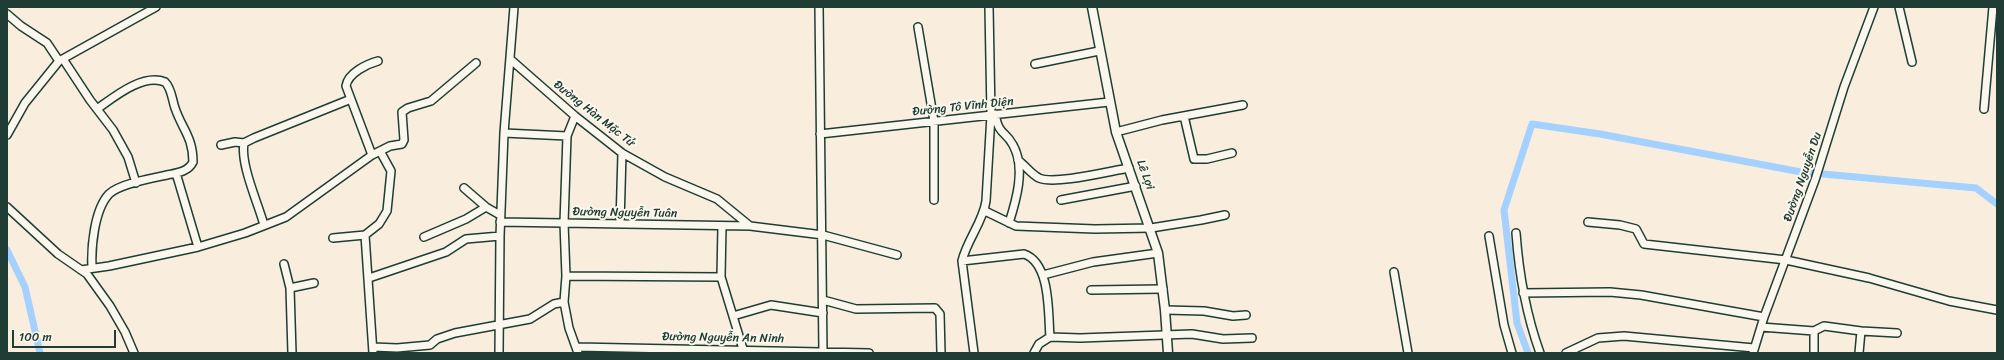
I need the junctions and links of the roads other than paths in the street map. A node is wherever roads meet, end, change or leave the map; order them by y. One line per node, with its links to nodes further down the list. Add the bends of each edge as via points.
1 (156, 7): 13 (street)
2 (514, 7): 12 (street)
3 (819, 7): 29 (street)
4 (989, 7): 23 (street)
5 (1092, 7): 11 (street, Lê Lợi)
6 (1874, 7): 69 (street, Đường Nguyễn Du, via 1844,87 1815,180)
7 (1899, 7): 15 (street)
8 (1993, 7): 22 (street)
9 (7, 14): 13 (street, via 47,43)
10 (918, 27): 26 (street)
11 (1099, 51): 17 (street); 19 (street, Lê Lợi)
12 (510, 59): 24 (street, Đường Hàn Mặc Tử); 27 (street)
13 (61, 60): 21 (street); 30 (street, via 25,103)
14 (378, 61): 18 (street, via 363,67 346,82)
15 (1912, 62)
16 (476, 64): 34 (street, via 431,101 404,110 400,115 403,143)
17 (1035, 64)
18 (351, 99): 32 (street); 37 (street)
19 (1109, 102): 23 (street, Đường Tô Vĩnh Diện); 28 (street, Lê Lợi)
20 (1243, 105): 25 (street)
21 (97, 109): 40 (street, via 135,85 152,80 165,82 192,148 191,166); 41 (street, via 113,130 128,157)
22 (1984, 109)
23 (993, 115): 26 (street, Đường Tô Vĩnh Diện); 38 (street, via 998,127 1013,144); 48 (street)
24 (575, 116): 31 (street); 35 (street, Đường Hàn Mặc Tử)
25 (1184, 116): 28 (street); 36 (street, via 1194,159)
26 (934, 121): 29 (street, Đường Tô Vĩnh Diện); 44 (street)
27 (504, 132): 31 (street); 50 (street)
28 (1116, 132): 39 (street, Lê Lợi)
29 (820, 134): 61 (street)
30 (7, 135)
31 (567, 136): 52 (street)
32 (244, 143): 33 (street); 55 (street, via 247,172)
33 (221, 145)
34 (380, 151): 37 (street); 60 (street, via 391,170 387,211 379,224)
35 (622, 153): 54 (street); 57 (street, Đường Hàn Mặc Tử, via 665,177 717,199)
36 (1232, 153)
37 (372, 155): 55 (street, via 291,214)
38 (1018, 160): 39 (street, via 1038,177 1047,179); 53 (street, via 1018,186)
39 (1129, 168): 42 (street, Lê Lợi)
40 (176, 173): 41 (street); 66 (street)
41 (136, 183): 72 (street, via 115,190 104,202 92,246)
42 (1136, 186): 45 (street); 58 (street, Lê Lợi)
43 (464, 188): 47 (street)
44 (934, 200)
45 (1061, 200)
46 (7, 207): 73 (street, via 58,254)
47 (486, 208): 50 (street); 64 (street)
48 (985, 211): 53 (street); 70 (street, via 965,247)
49 (1225, 214): 58 (street)
50 (500, 219): 52 (street, Đường Nguyễn Tuân); 62 (street)
51 (1588, 222): 69 (street, via 1636,229 1644,244)
52 (564, 223): 54 (street, Đường Nguyễn Tuân); 76 (street)
53 (1008, 223): 58 (street, via 1025,227)
54 (620, 224): 56 (street, Đường Nguyễn Tuân)
55 (264, 225): 66 (street)
56 (722, 226): 57 (street, Đường Nguyễn Tuân); 77 (street)
57 (750, 226): 61 (street)
58 (1151, 228): 67 (street, Lê Lợi)
59 (1516, 233): 83 (street)
60 (365, 235): 65 (street); 78 (street)
61 (823, 235): 68 (street); 84 (street)
62 (500, 236): 78 (street, via 466,239 446,252); 92 (street)
63 (1489, 236): 114 (street, via 1504,325)
64 (424, 237)
65 (333, 238)
66 (198, 247): 72 (street)
67 (1158, 253): 75 (street, via 1093,262); 81 (street, Lê Lợi)
68 (896, 255)
69 (1786, 260): 87 (street, via 1869,278 1949,301); 91 (street, Đường Nguyễn Du)
70 (962, 261): 75 (street, via 1024,254 1030,257); 110 (street)
71 (284, 264): 80 (street)
72 (92, 268): 73 (street)
73 (81, 270): 105 (street, via 110,306)
74 (1394, 272): 113 (street)
75 (1043, 275): 98 (street)
76 (566, 276): 77 (street); 85 (street)
77 (721, 277): 90 (street)
78 (368, 278): 101 (street)
79 (314, 283): 80 (street)
80 (290, 288): 106 (street)
81 (1163, 289): 82 (street); 86 (street, Lê Lợi)
82 (1092, 290)
83 (1524, 293): 91 (street, via 1633,294); 115 (street, via 1529,321)
84 (823, 300): 88 (street); 109 (street, via 856,309 935,308 940,314)
85 (564, 302): 92 (street, via 554,304 530,319); 102 (street)
86 (1165, 310): 89 (street); 97 (street, Lê Lợi)
87 (1997, 310)
88 (823, 313): 90 (street, via 771,305); 104 (street)
89 (1246, 315)
90 (733, 316): 100 (street)
91 (1764, 317): 93 (street, Đường Nguyễn Du)
92 (498, 325): 101 (street, via 455,333 437,339 430,345); 107 (street)
93 (1761, 327): 94 (street); 103 (street, Đường Nguyễn Du)
94 (1814, 331): 95 (street, via 1824,326); 117 (street)
95 (1861, 331): 96 (street); 118 (street)
96 (1898, 333)
97 (1167, 334): 98 (street); 99 (street); 112 (street, Lê Lợi)
98 (1050, 337): 111 (street, via 1039,344)
99 (1252, 338)
100 (743, 349): 102 (street, Đường Nguyễn An Ninh); 104 (street, Đường Nguyễn An Ninh)
101 (373, 350)
102 (577, 350)
103 (1754, 350): 116 (street, via 1624,336 1598,338)
104 (823, 352): 108 (street, Đường Nguyễn An Ninh)
105 (134, 353)
106 (292, 353)
107 (499, 353)
108 (869, 353)
109 (941, 353)
110 (974, 353)
111 (1034, 353)
112 (1168, 353)
113 (1406, 353)
114 (1512, 353)
115 (1540, 353)
116 (1566, 353)
117 (1814, 353)
118 (1859, 353)

